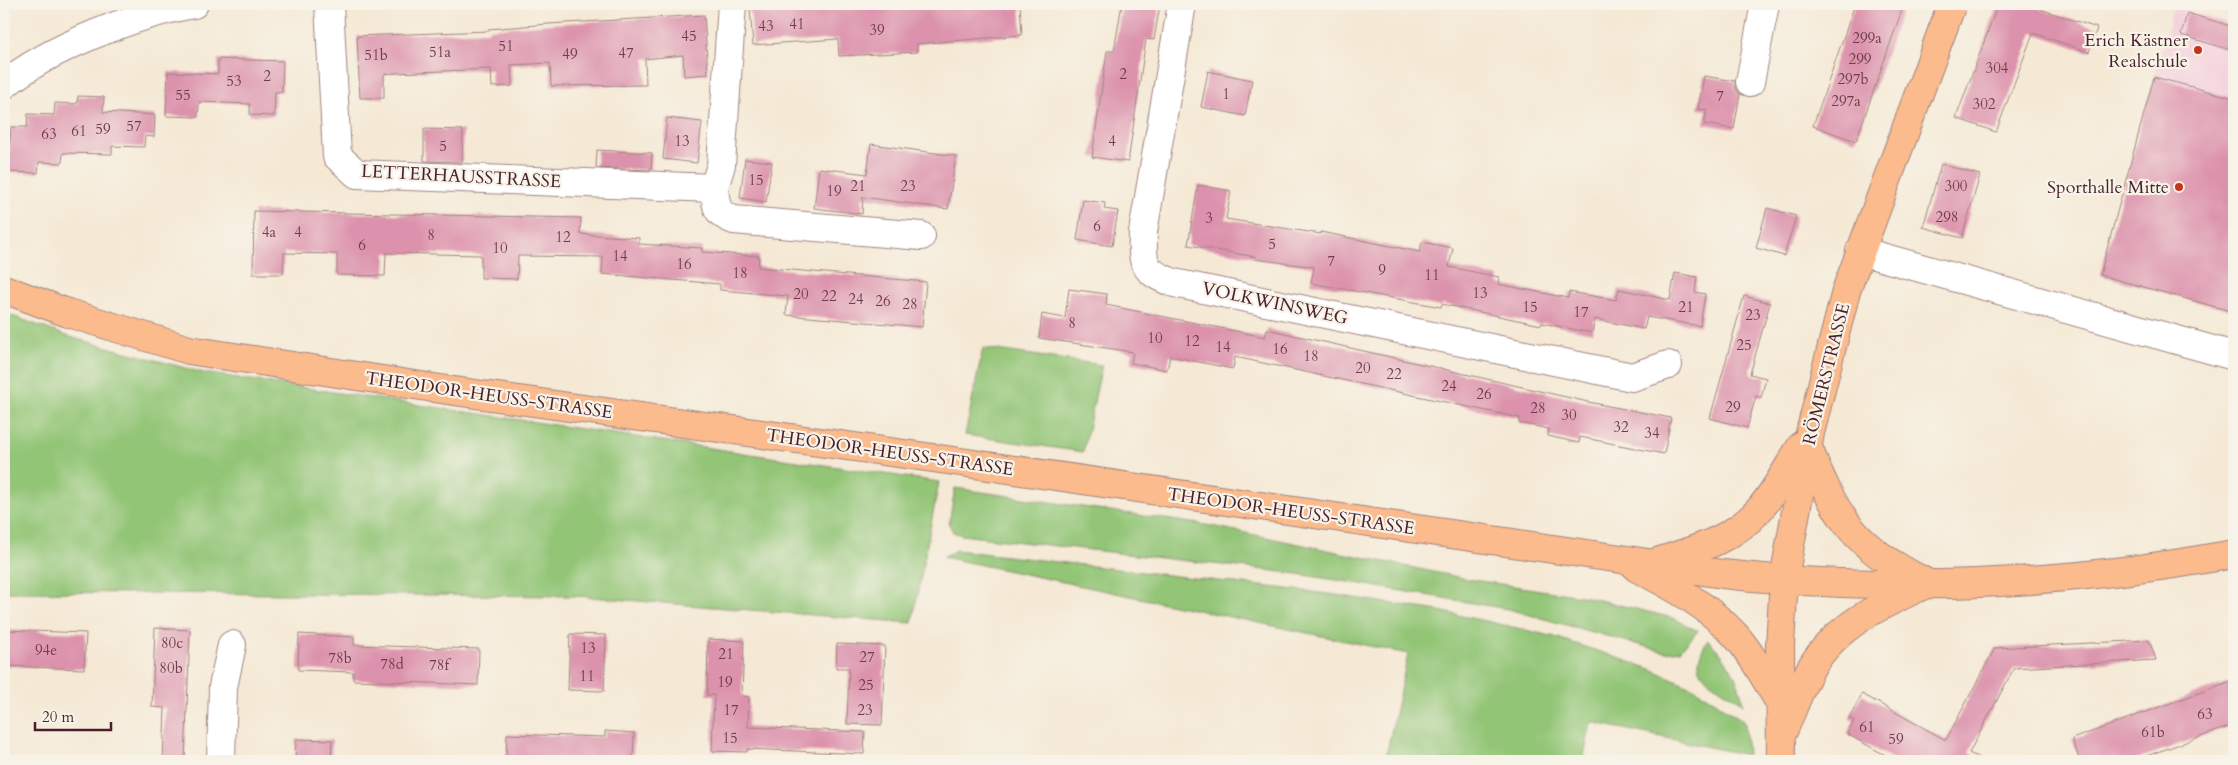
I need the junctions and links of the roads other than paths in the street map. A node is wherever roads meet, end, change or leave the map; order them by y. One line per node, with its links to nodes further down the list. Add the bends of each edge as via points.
1 (194, 4): 8 (street, via 172,8 91,35 18,73)
2 (329, 4): 9 (street, LETTERHAUSSTRASSE, via 337,156 357,174)
3 (732, 4): 9 (street, via 721,165)
4 (1182, 4): 14 (street, VOLKWINSWEG, via 1143,232 1145,264 1154,276 1174,283 1632,377)
5 (1765, 4): 7 (street)
6 (1952, 4): 11 (main road, RÖMERSTRASSE)
7 (1750, 82)
8 (4, 85)
9 (714, 188): 10 (street, via 717,207 723,217 734,220)
10 (921, 236)
11 (1860, 251): 13 (street); 15 (main road, RÖMERSTRASSE, via 1846,291)
12 (4, 290): 17 (main road, THEODOR-HEUSS-STRASSE, via 189,350)
13 (2234, 356)
14 (1668, 365)
15 (1808, 439): 18 (main road, via 1760,509 1746,523 1715,542); 19 (main road, RÖMERSTRASSE); 20 (main road, via 1828,496 1856,536 1878,556)
16 (2234, 554): 20 (main road, THEODOR-HEUSS-STRASSE, via 2050,579)
17 (1622, 561): 18 (main road, THEODOR-HEUSS-STRASSE); 22 (main road, via 1674,589 1720,620 1749,653)
18 (1650, 564): 19 (main road, THEODOR-HEUSS-STRASSE)
19 (1784, 579): 20 (main road, THEODOR-HEUSS-STRASSE); 22 (main road, RÖMERSTRASSE)
20 (1928, 584): 23 (main road, via 1864,616 1835,638 1813,665 1799,692)
21 (232, 645): 24 (street, via 223,686)
22 (1779, 701): 23 (main road, RÖMERSTRASSE)
23 (1781, 749)
24 (221, 761)

